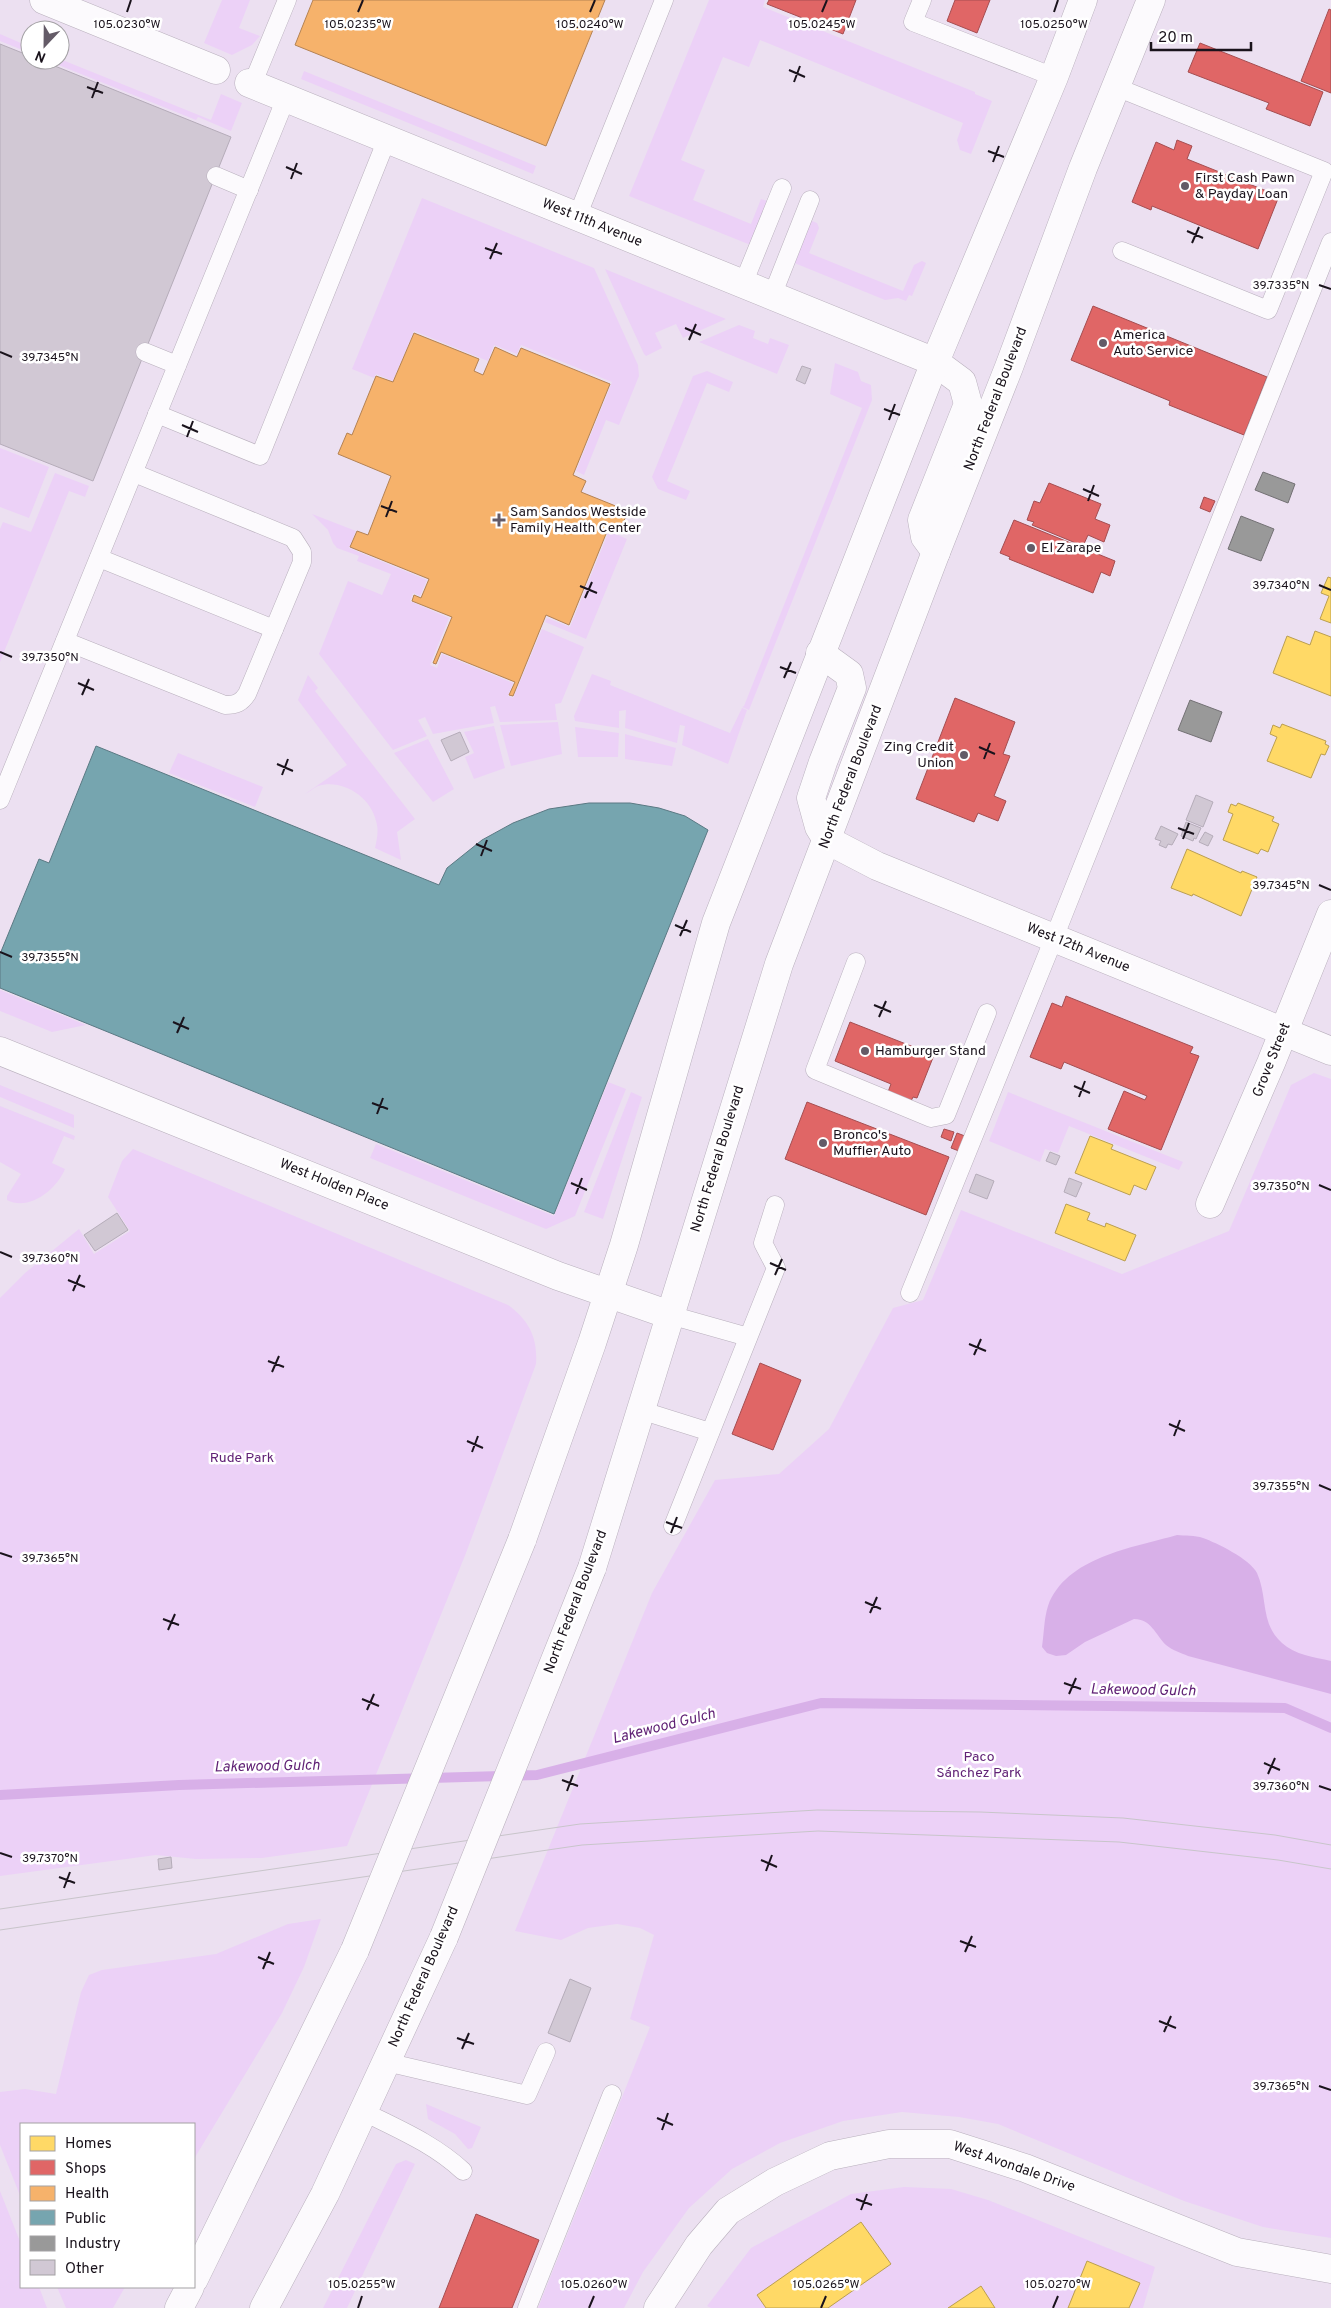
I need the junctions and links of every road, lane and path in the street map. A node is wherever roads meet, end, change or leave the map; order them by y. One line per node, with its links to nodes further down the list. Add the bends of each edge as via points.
1 (44, 0): 8 (main road, West 11th Avenue, via 216,70 224,63 250,74)
2 (287, 0): 8 (lane)
3 (664, 0): 16 (lane)
4 (922, 0): 7 (lane, via 913,22)
5 (1083, 0): 7 (main road)
6 (1151, 0): 9 (main road, North Federal Boulevard)
7 (1054, 77): 22 (main road)
8 (250, 84): 10 (main road, West 11th Avenue)
9 (1116, 86): 18 (lane, via 1324,171 1268,310); 26 (main road, North Federal Boulevard)
10 (286, 98): 11 (main road, West 11th Avenue); 14 (lane)
11 (387, 139): 16 (main road, West 11th Avenue); 24 (lane, via 260,456)
12 (216, 176): 14 (lane)
13 (782, 188): 19 (lane)
14 (249, 190): 23 (lane)
15 (810, 200): 20 (lane)
16 (577, 217): 19 (main road, West 11th Avenue)
17 (1331, 242): 34 (lane)
18 (1122, 251)
19 (743, 284): 20 (main road, West 11th Avenue)
20 (772, 296): 22 (main road, West 11th Avenue)
21 (145, 352): 23 (lane)
22 (935, 362): 26 (main road, West 11th Avenue, via 962,382 968,404 922,520 925,537); 30 (main road)
23 (178, 366): 24 (lane)
24 (157, 414): 25 (lane)
25 (134, 473): 27 (lane); 28 (lane, via 293,538 302,552 302,562)
26 (936, 552): 32 (main road, North Federal Boulevard)
27 (99, 558): 28 (lane); 29 (lane)
28 (274, 629): 29 (lane, via 247,694 234,705 225,705)
29 (65, 641): 31 (lane)
30 (820, 653): 32 (main road, via 849,674 852,688 812,798 819,827); 43 (main road, via 716,923)
31 (0, 800)
32 (827, 840): 34 (main road, West 12th Avenue, via 877,866); 44 (main road, North Federal Boulevard, via 779,964)
33 (1331, 914): 37 (main road, Grove Street)
34 (1054, 938): 37 (main road, West 12th Avenue); 42 (lane)
35 (856, 962): 36 (lane, via 815,1070 931,1118 946,1115)
36 (987, 1013)
37 (1283, 1031): 39 (main road, West 12th Avenue); 40 (main road, Grove Street)
38 (0, 1051): 43 (main road, West Holden Place)
39 (1331, 1051)
40 (1210, 1204)
41 (775, 1205): 45 (lane, via 764,1243 776,1268)
42 (910, 1293)
43 (608, 1294): 44 (main road, West Holden Place); 55 (main road, bridge, via 522,1540 355,1950)
44 (670, 1315): 45 (lane); 46 (main road, North Federal Boulevard)
45 (748, 1337): 47 (lane)
46 (640, 1410): 47 (lane); 50 (main road, North Federal Boulevard, bridge, via 592,1568 444,1937)
47 (710, 1432): 48 (lane)
48 (673, 1526)
49 (546, 2052): 50 (lane, via 527,2095)
50 (386, 2062): 52 (main road, North Federal Boulevard)
51 (612, 2094): 59 (lane)
52 (364, 2112): 53 (lane, via 426,2143); 58 (main road, North Federal Boulevard, via 325,2194)
53 (462, 2171)
54 (1331, 2269): 60 (main road, West Avondale Drive, via 1236,2252 1034,2172 950,2144 889,2144 830,2156 775,2182 728,2211 699,2245)
55 (195, 2277)
56 (189, 2288): 57 (main road)
57 (179, 2308)
58 (264, 2308)
59 (527, 2308)
60 (658, 2308)

